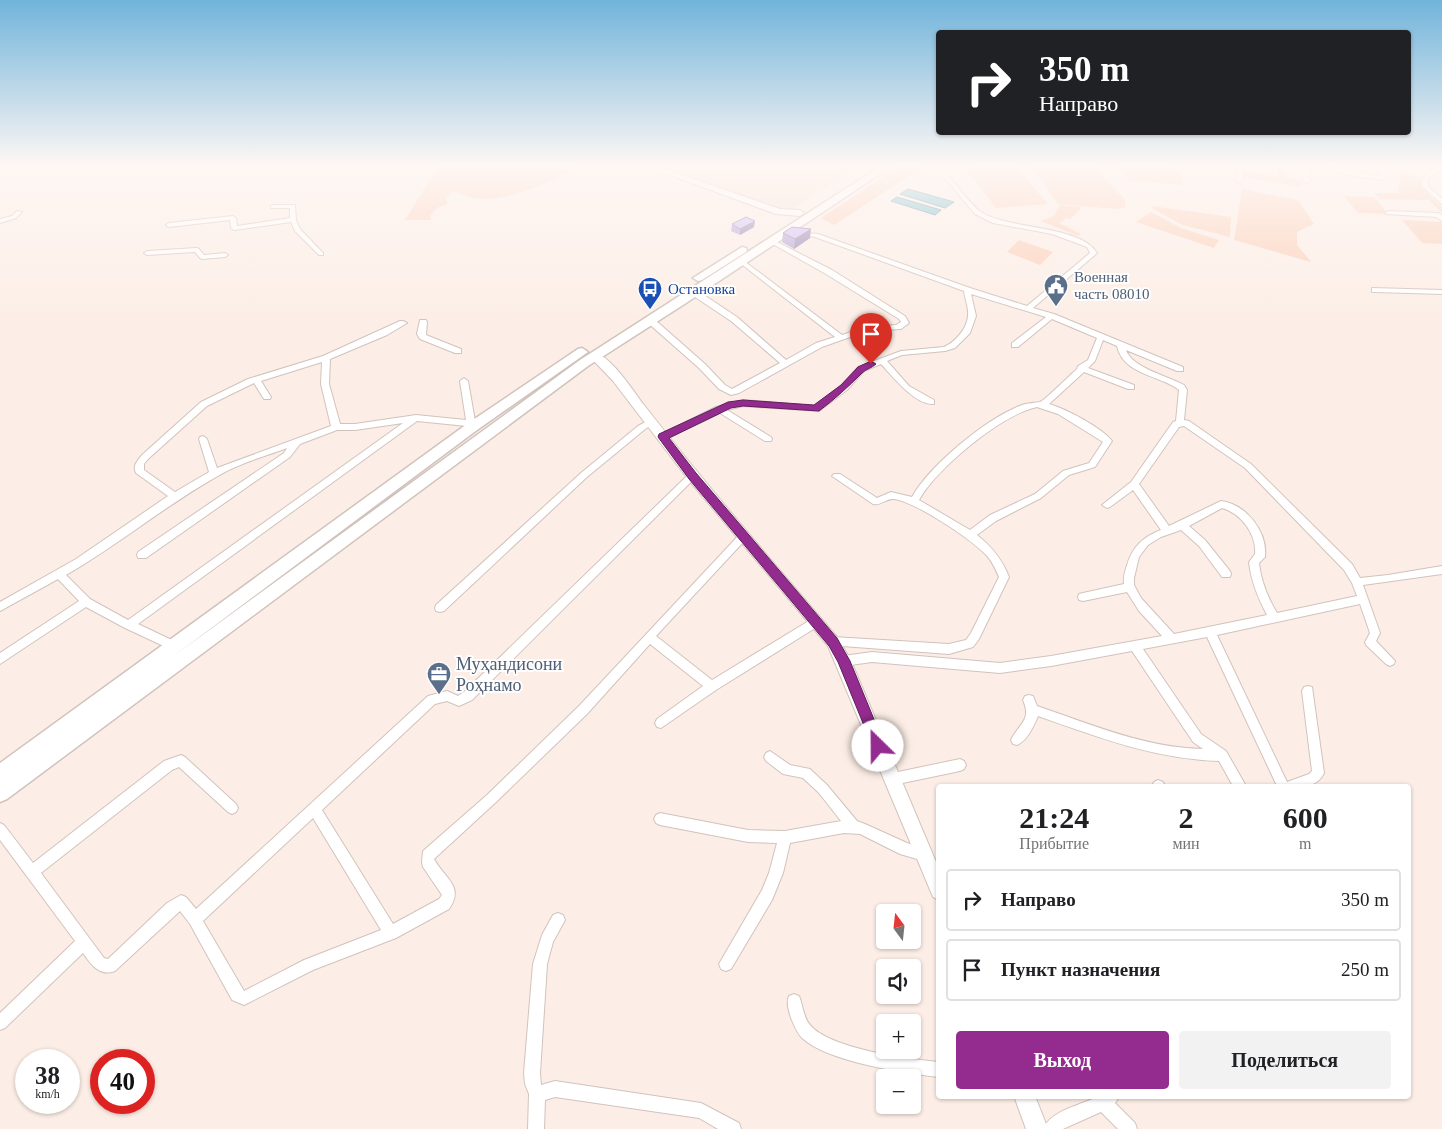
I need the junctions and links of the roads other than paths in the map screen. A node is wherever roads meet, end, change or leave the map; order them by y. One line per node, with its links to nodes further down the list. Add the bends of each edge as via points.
1 (227, 219): 8 (street)
2 (233, 219): 7 (street, via 234,228)
3 (783, 219): 9 (street)
4 (799, 219): 9 (main road)
5 (803, 219): 10 (street)
6 (988, 219): 20 (street, via 1053,232 1094,250)
7 (293, 220): 13 (street, via 297,230)
8 (169, 225)
9 (787, 227): 10 (street); 11 (main road); 15 (main road)
10 (816, 235): 16 (street)
11 (773, 242): 15 (main road); 26 (street, via 837,277 904,321 898,327 866,329)
12 (147, 253): 14 (street, via 197,250 202,257)
13 (321, 254)
14 (224, 255)
15 (732, 265): 19 (main road); 26 (street); 39 (main road)
16 (967, 290): 20 (street); 32 (street, via 972,316 966,332 957,341 945,349 901,353)
17 (1375, 290): 18 (street)
18 (1442, 292)
19 (695, 293): 22 (main road); 33 (street, via 734,320)
20 (1028, 309): 21 (street)
21 (1051, 316): 25 (street); 27 (street, via 1041,328)
22 (651, 321): 30 (main road); 33 (street, via 722,387 732,392)
23 (422, 322): 29 (street, via 423,337)
24 (403, 323): 31 (street)
25 (1101, 337): 28 (street); 34 (street, via 1091,361)
26 (841, 338): 33 (street)
27 (1015, 345)
28 (1121, 345): 35 (street); 46 (street, via 1122,354 1132,364 1183,390)
29 (458, 351)
30 (595, 356): 39 (main road); 45 (street, via 617,378)
31 (326, 358): 36 (street); 48 (street, via 325,384)
32 (882, 360): 41 (street, via 906,388); 43 (street, via 861,369 844,388 816,409 743,403)
33 (784, 363)
34 (1081, 368): 38 (street); 42 (street)
35 (1180, 369)
36 (256, 380): 40 (street); 57 (street, via 204,404 140,464 139,471)
37 (464, 381): 47 (street)
38 (1131, 386)
39 (539, 387): 47 (main road); 99 (main road)
40 (267, 397)
41 (931, 402)
42 (1043, 404): 58 (street, via 1025,406 976,438 924,482); 62 (street, via 1108,441 1092,465 1066,473 1038,496 993,518)
43 (719, 409): 49 (street); 50 (street)
44 (416, 418): 47 (street); 48 (street); 77 (street)
45 (651, 422): 49 (street); 74 (street, via 584,475)
46 (1180, 422): 56 (street); 68 (street, via 1248,466 1348,567)
47 (471, 425): 82 (main road)
48 (336, 427): 52 (street)
49 (663, 437): 54 (street)
50 (768, 439)
51 (203, 440): 53 (street)
52 (296, 442): 53 (street); 64 (street, via 287,455)
53 (214, 473): 57 (street)
54 (692, 476): 63 (street); 101 (street, via 468,696 459,701 447,696 432,700)
55 (837, 476): 58 (street, via 876,502 891,495)
56 (1134, 484): 59 (street); 61 (street)
57 (175, 496): 66 (street)
58 (914, 501): 62 (street)
59 (1107, 505)
60 (1182, 525): 61 (street); 67 (street, via 1202,543); 75 (street, via 1224,504 1253,528 1261,547 1260,557 1254,562 1254,571)
61 (1167, 531): 69 (street, via 1156,534 1141,545 1133,558 1128,578)
62 (969, 536): 81 (street, via 1000,564 1004,577 969,644 949,649)
63 (744, 537): 76 (street); 79 (street)
64 (142, 555)
65 (1442, 570): 68 (street)
66 (59, 574): 72 (street); 73 (street)
67 (1226, 574)
68 (1357, 582): 71 (street)
69 (1130, 587): 70 (street); 80 (street)
70 (1083, 596)
71 (1362, 599): 75 (street); 86 (street, via 1375,633 1370,642)
72 (86, 602): 77 (street); 84 (street)
73 (0, 607)
74 (440, 608)
75 (1274, 618): 78 (street)
76 (816, 622): 81 (street); 87 (street)
77 (129, 625): 82 (street)
78 (1210, 632): 80 (street); 97 (street)
79 (649, 637): 87 (street); 111 (street, via 583,710 428,856 428,862 449,891 449,898 444,904)
80 (1171, 638): 83 (street)
81 (833, 642): 85 (street)
82 (174, 646): 94 (main road)
83 (1134, 646): 85 (street, via 1000,668 872,657); 91 (street, via 1197,738)
84 (0, 659)
85 (843, 661): 95 (street)
86 (1390, 661)
87 (712, 686): 89 (street)
88 (1308, 691): 98 (street, via 1319,766 1313,778)
89 (662, 723)
90 (1017, 740): 91 (street, via 1032,718 1032,705 1135,744 1178,752)
91 (1222, 754): 96 (street)
92 (770, 757): 103 (street, via 787,770 806,773)
93 (960, 765): 95 (street)
94 (0, 774)
95 (892, 780): 106 (street)
96 (1239, 784)
97 (1282, 784)
98 (1296, 784)
99 (0, 793)
100 (232, 808): 107 (street, via 181,761 168,765)
101 (315, 810): 109 (street); 111 (street)
102 (660, 820): 105 (street, via 748,836)
103 (854, 828): 105 (street); 106 (street, via 861,828)
104 (0, 829): 107 (street)
105 (785, 837): 113 (street, via 767,895)
106 (924, 855): 108 (street)
107 (32, 872): 112 (street)
108 (936, 884)
109 (196, 919): 111 (street, via 237,995 244,998 309,965); 112 (street, via 181,902 110,966 100,964)
110 (558, 920): 117 (street, via 547,940 540,964 532,1073)
111 (391, 933)
112 (84, 942): 115 (street)
113 (726, 964)
114 (794, 1001): 116 (street, via 798,1021 809,1034 830,1045 877,1060)
115 (0, 1023)
116 (936, 1070)
117 (537, 1094): 119 (street); 120 (street, via 555,1089 702,1111)
118 (1108, 1100): 121 (street, via 1061,1119); 122 (street)
119 (536, 1129)
120 (733, 1129)
121 (1051, 1129)
122 (1129, 1129)

